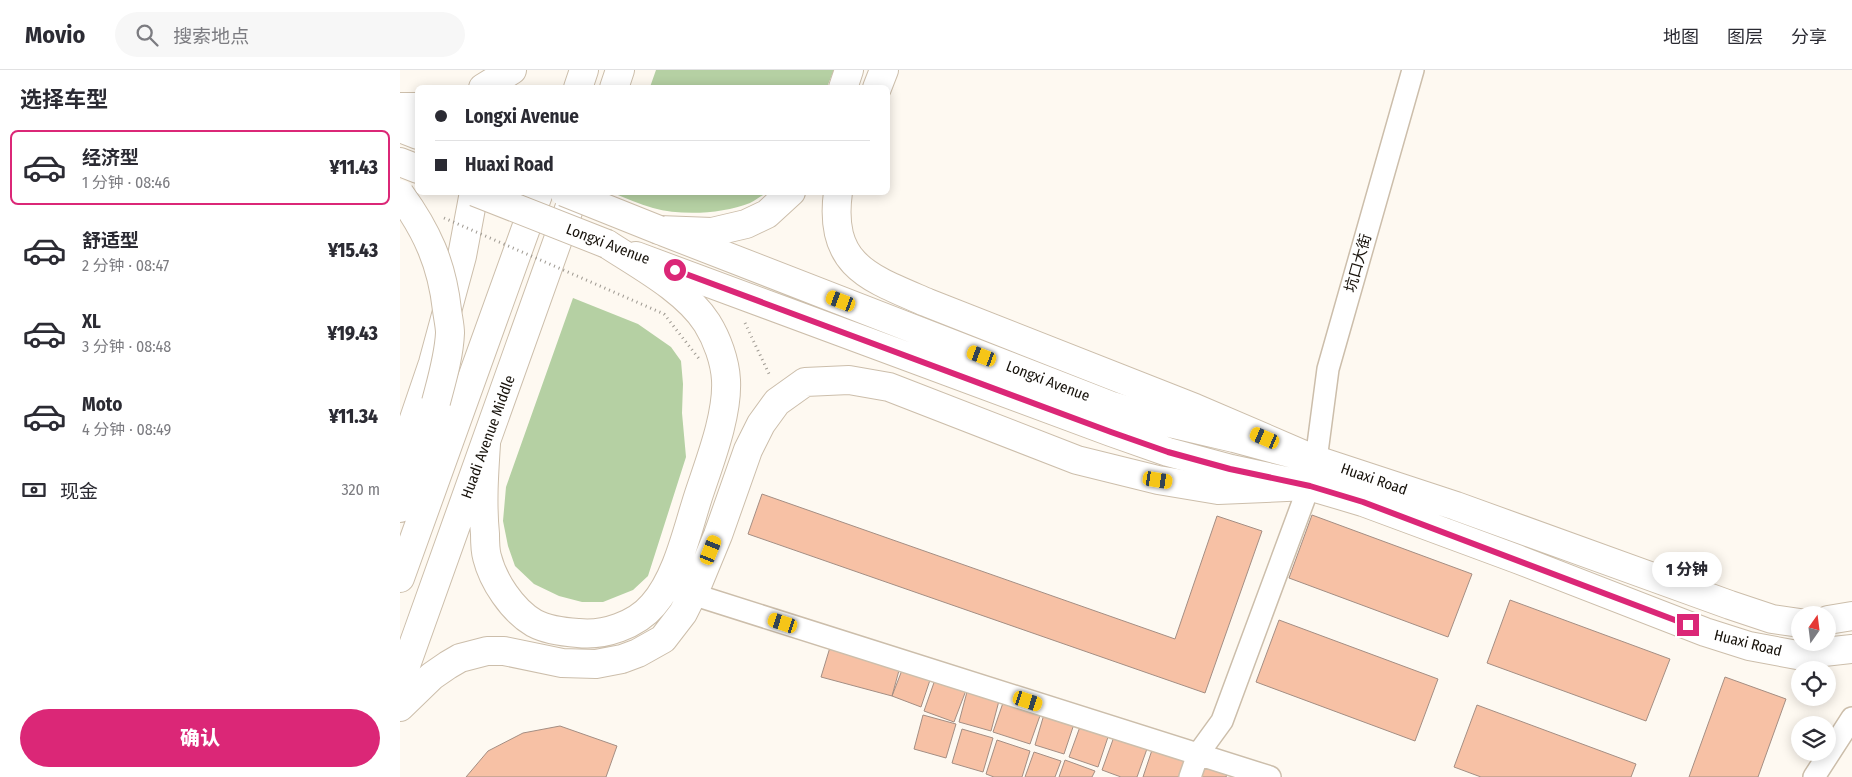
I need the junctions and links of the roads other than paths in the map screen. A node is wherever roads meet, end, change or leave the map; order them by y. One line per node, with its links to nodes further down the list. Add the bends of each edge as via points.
1 (513, 70): 7 (main road); 8 (main road)
2 (584, 70): 9 (main road)
3 (620, 70): 10 (main road)
4 (849, 70): 11 (main road)
5 (884, 70): 12 (main road)
6 (1413, 70): 32 (street, 坑口大街, via 1328,369)
7 (488, 85)
8 (510, 85)
9 (579, 85)
10 (615, 85)
11 (844, 85)
12 (878, 85)
13 (400, 107): 14 (main road)
14 (415, 107)
15 (400, 128): 16 (main road)
16 (415, 134)
17 (400, 162): 18 (main road)
18 (415, 168)
19 (400, 194): 34 (main road, bridge, via 432,245 440,271 450,332 436,402)
20 (473, 195): 31 (main road, via 462,256 433,363)
21 (482, 195): 28 (main road, Longxi Avenue, bridge)
22 (538, 195): 35 (main road)
23 (572, 195): 27 (main road, Longxi Avenue, bridge)
24 (574, 195): 30 (main road, Huadi Avenue Middle)
25 (788, 195): 27 (main road, via 767,214 746,224 712,232)
26 (838, 195): 32 (main road, via 837,228 850,260 890,286 1196,408)
27 (659, 230): 29 (main road, Longxi Avenue)
28 (607, 244): 29 (main road, Longxi Avenue, via 795,316); 30 (main road, via 655,274 694,307 719,349 726,380 723,416 709,464 679,556 653,605 631,622 584,634 559,632 534,623 514,605 497,583 486,555 483,506)
29 (978, 368): 32 (main road, Longxi Avenue, via 1166,422); 33 (main road, Longxi Avenue, via 1168,452)
30 (486, 444): 41 (main road, Huadi Avenue Middle)
31 (400, 460)
32 (1316, 460): 33 (street, 坑口大街); 39 (main road, Huaxi Road, via 1730,605)
33 (1310, 486): 36 (main road, via 1218,490 1158,480 1077,460 889,387 849,380 805,382 777,402 761,424); 40 (main road, Huaxi Road, via 1363,502 1748,646 1797,655); 44 (street, 坑口大街, via 1222,721)
34 (400, 508)
35 (400, 578)
36 (692, 594): 42 (main road, via 683,613 663,639 638,653 596,664 562,664 504,651 487,651 460,658 448,665); 44 (street)
37 (1852, 616): 38 (main road)
38 (1836, 619)
39 (1791, 622)
40 (1852, 649)
41 (400, 682)
42 (400, 707)
43 (1852, 718): 47 (street)
44 (1198, 754): 45 (street, 坑口大街); 46 (street)
45 (1190, 777)
46 (1270, 777)
47 (1814, 777)

